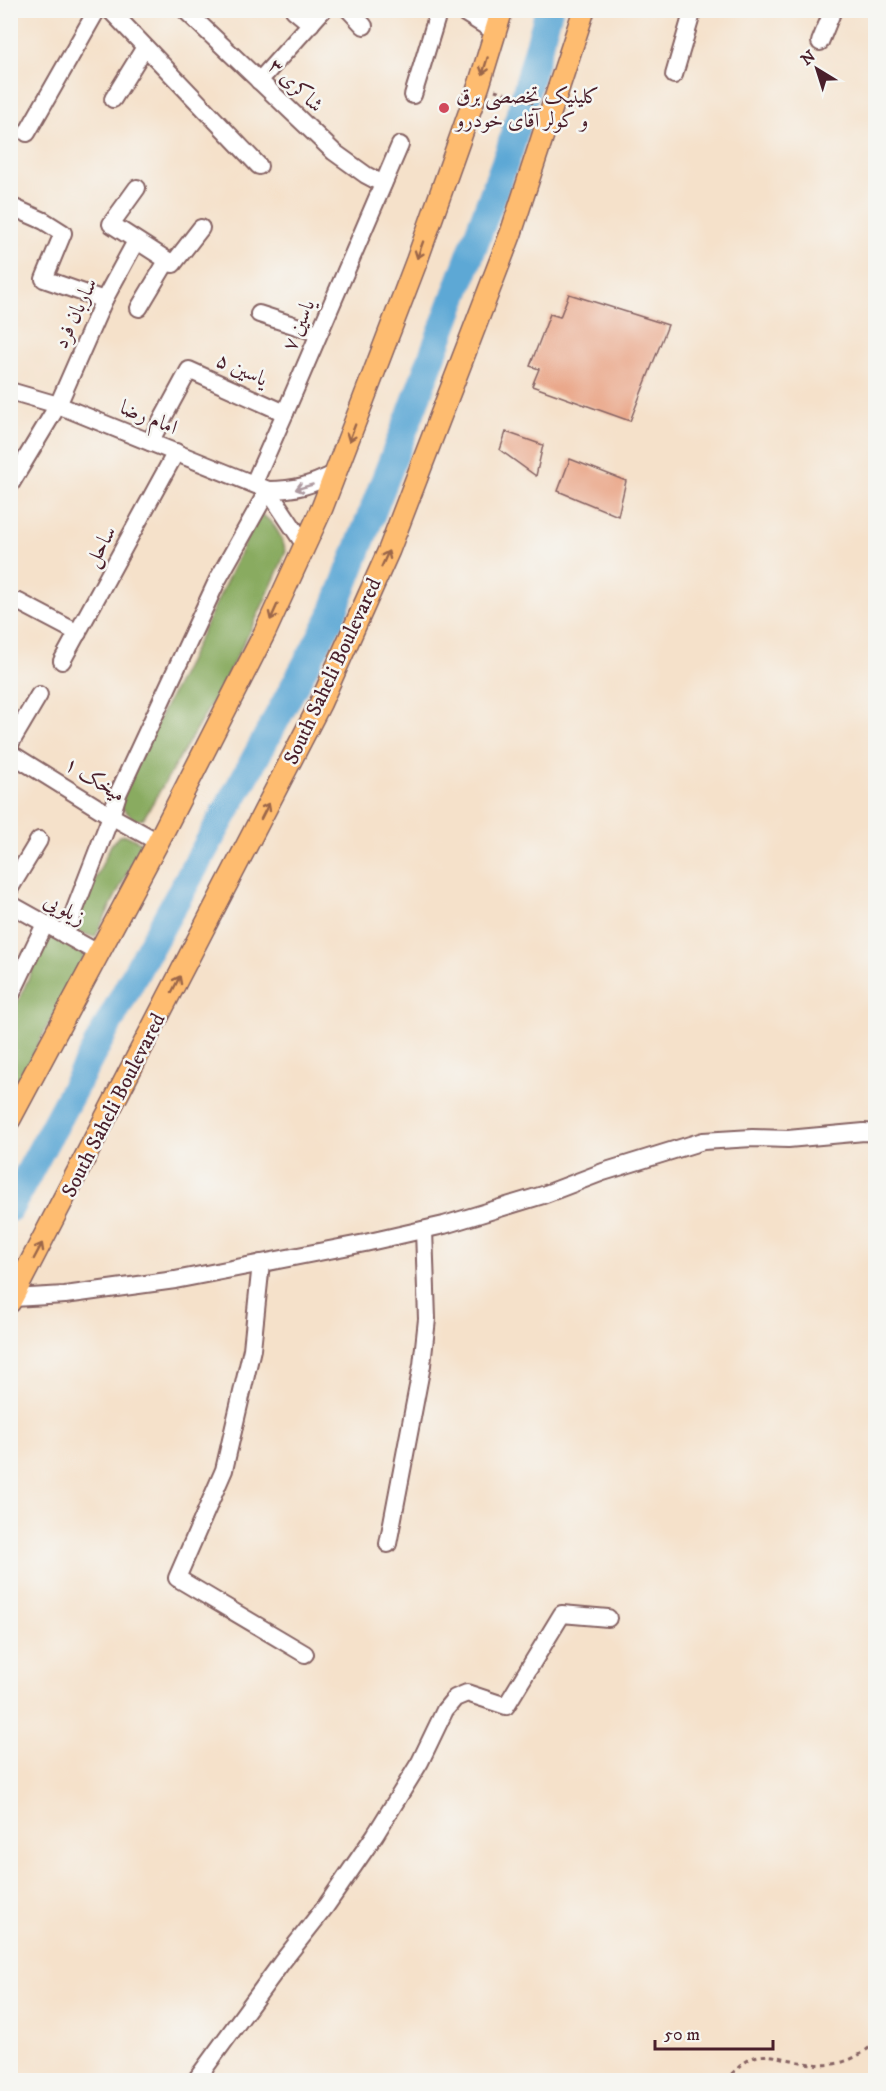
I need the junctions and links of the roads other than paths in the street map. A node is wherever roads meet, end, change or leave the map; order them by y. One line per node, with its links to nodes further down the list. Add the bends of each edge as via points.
1 (97, 10): 22 (street)
2 (110, 10): 17 (street)
3 (185, 10): 19 (street, شاکری ۳)
4 (294, 10): 13 (street)
5 (323, 10): 13 (street)
6 (349, 10): 14 (street)
7 (439, 10): 20 (street)
8 (460, 10): 15 (street)
9 (502, 10): 15 (main road)
10 (584, 10): 63 (main road, South Saheli Boulevared, one-way to 10, via 329,684 389,550 511,233)
11 (693, 10): 18 (street)
12 (833, 10): 16 (street)
13 (311, 24): 19 (street)
14 (364, 26)
15 (495, 32): 40 (main road, one-way to 40, via 417,260)
16 (820, 42)
17 (145, 47): 21 (street); 24 (street)
18 (674, 75)
19 (259, 81): 25 (street, شاکری ۳, via 334,152)
20 (413, 95)
21 (113, 99)
22 (27, 134)
23 (400, 145): 25 (street, یاسین ۷)
24 (259, 166)
25 (383, 184): 34 (street, یاسین ۷)
26 (137, 188): 29 (street, via 111,224)
27 (10, 206): 31 (street, via 63,233 44,279)
28 (201, 228): 30 (street, via 173,264)
29 (136, 241): 30 (street); 31 (street, ساربان فرد)
30 (167, 261): 32 (street)
31 (104, 300): 36 (street, ساربان فرد)
32 (139, 308)
33 (259, 314): 34 (street)
34 (318, 333): 37 (street, یاسین ۷)
35 (10, 391): 36 (street, امام رضا)
36 (58, 405): 38 (street, امام رضا); 41 (street, ساربان فرد)
37 (285, 413): 38 (street, یاسین ۵, via 189,370); 42 (street, یاسین ۷)
38 (150, 442): 39 (street, امام رضا)
39 (176, 452): 42 (street, امام رضا); 45 (street, ساحل)
40 (336, 473): 42 (street, one-way to 42, via 292,490); 43 (main road)
41 (10, 485)
42 (261, 486): 43 (street); 50 (street, یاسین ۷)
43 (304, 544): 52 (main road, one-way to 52, via 265,632)
44 (19, 602): 45 (street)
45 (78, 633): 46 (street, ساحل)
46 (63, 660)
47 (39, 695): 48 (street)
48 (10, 744)
49 (10, 753): 50 (street, میخک ۱)
50 (111, 816): 52 (street, میخک ۱); 56 (street, یاسین ۷)
51 (39, 840): 53 (street)
52 (158, 842): 57 (main road)
53 (10, 888)
54 (10, 904): 55 (street, زیلویی)
55 (45, 924): 56 (street, زیلویی); 58 (street)
56 (65, 935): 57 (street, زیلویی)
57 (98, 952): 59 (main road)
58 (10, 997)
59 (10, 1119)
60 (876, 1133): 61 (street, via 703,1141)
61 (424, 1230): 62 (street); 64 (street, via 427,1319 422,1365)
62 (261, 1263): 63 (street, via 175,1280); 66 (street, via 252,1349 230,1448 177,1578)
63 (12, 1300)
64 (388, 1544)
65 (608, 1618): 67 (street, via 562,1614 506,1706 467,1693 455,1698 375,1835)
66 (305, 1654)
67 (196, 2080)

